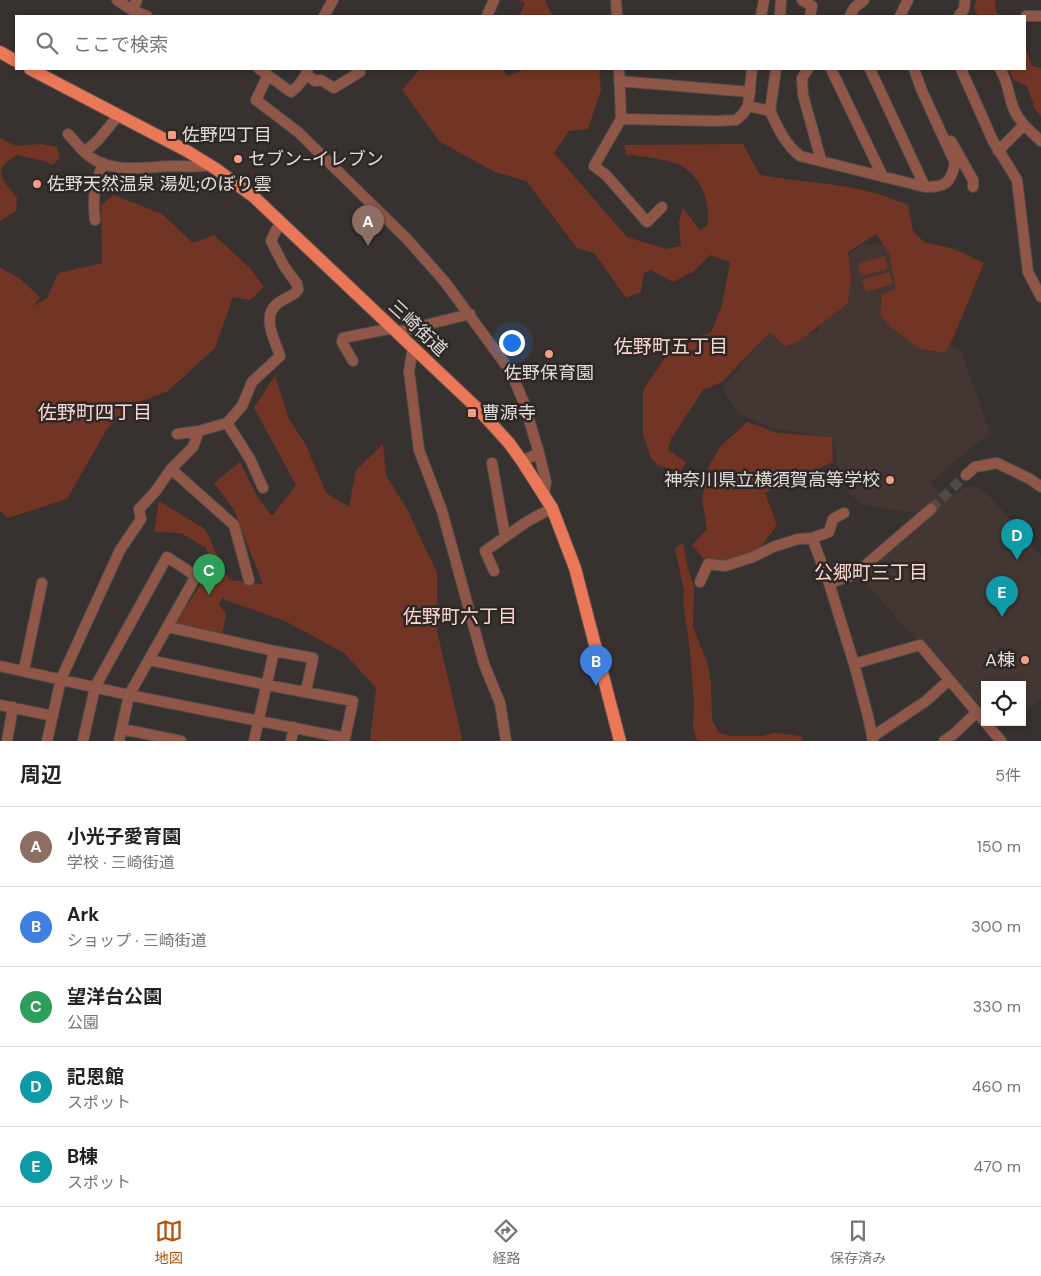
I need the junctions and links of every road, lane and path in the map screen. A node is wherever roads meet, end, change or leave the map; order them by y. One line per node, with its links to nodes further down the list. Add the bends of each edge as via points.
1 (117, 0): 10 (street)
2 (333, 0): 12 (street)
3 (494, 0): 13 (street)
4 (616, 0): 14 (street)
5 (764, 0): 15 (street)
6 (781, 0): 16 (street)
7 (802, 0): 17 (street, via 812,6)
8 (864, 0): 18 (street)
9 (908, 0): 19 (street)
10 (134, 5): 11 (street)
11 (146, 15)
12 (325, 15)
13 (487, 15)
14 (617, 15)
15 (761, 15)
16 (780, 15)
17 (810, 15)
18 (850, 15)
19 (900, 15)
20 (1026, 16): 21 (street)
21 (1041, 16)
22 (1, 54): 23 (main road)
23 (15, 61)
24 (32, 70): 42 (main road, 三崎街道)
25 (260, 70): 37 (street)
26 (619, 70): 38 (street)
27 (752, 70): 39 (street)
28 (776, 70): 41 (street)
29 (807, 70): 50 (street, via 802,78 803,95)
30 (831, 70): 53 (street)
31 (870, 70): 54 (street)
32 (914, 70): 45 (street)
33 (961, 70): 48 (street)
34 (1001, 70): 44 (street, via 1006,78 1013,108)
35 (307, 72): 36 (street, via 315,81 321,80 334,88); 37 (street, via 291,92)
36 (360, 72)
37 (268, 75): 60 (street, via 256,100 298,132 407,239)
38 (620, 81): 39 (street); 43 (street)
39 (750, 92): 40 (street)
40 (748, 106): 41 (street); 43 (street, via 736,120)
41 (770, 111): 50 (street, via 792,150 800,156)
42 (119, 115): 49 (street); 52 (main road, 三崎街道)
43 (621, 118): 56 (street, via 594,166 606,175 647,222)
44 (1024, 125): 47 (street); 48 (street)
45 (941, 133): 54 (street, via 955,163 945,184); 55 (street, via 950,139 973,180)
46 (68, 134): 49 (street)
47 (1041, 140)
48 (998, 151): 59 (street, via 1017,180 1028,272)
49 (85, 152): 51 (street)
50 (821, 160): 53 (street)
51 (103, 164): 52 (street, via 148,168); 57 (street, via 95,185)
52 (210, 165): 58 (main road, 三崎街道, via 254,197)
53 (883, 177): 54 (street)
54 (925, 186)
55 (973, 187)
56 (662, 207)
57 (95, 220)
58 (282, 223): 61 (main road, 三崎街道); 64 (street, via 272,241 298,290 272,308 268,320 280,356 252,382 242,406)
59 (1041, 297)
60 (470, 314): 61 (street); 67 (street, via 511,372)
61 (395, 330): 62 (main road, 三崎街道); 63 (street, via 343,338 342,342)
62 (413, 347): 68 (main road, 三崎街道, via 479,410); 115 (street, via 409,371 420,450 442,511 484,664 500,703)
63 (353, 361)
64 (227, 423): 65 (street); 73 (street)
65 (200, 431): 66 (street); 70 (street, via 193,448)
66 (177, 434)
67 (539, 453): 68 (street); 74 (street, via 546,482)
68 (522, 461): 74 (main road, 三崎街道)
69 (492, 463): 78 (street)
70 (170, 469): 81 (street, via 234,525); 91 (street, via 139,509 141,519 120,550)
71 (966, 476): 72 (street, via 974,467 997,463)
72 (1041, 487)
73 (264, 488)
74 (544, 494): 75 (main road, 三崎街道)
75 (552, 508): 78 (street); 116 (main road, 三崎街道, via 575,568)
76 (931, 509): 84 (street, via 854,575)
77 (844, 513): 79 (street, via 834,519 829,532)
78 (505, 536): 80 (street, via 485,551)
79 (812, 538): 82 (street, via 773,547 725,566 708,564); 84 (street)
80 (494, 571)
81 (249, 580)
82 (700, 582)
83 (42, 583): 90 (street)
84 (829, 583): 88 (street)
85 (168, 627): 86 (street); 87 (street); 94 (street, via 196,576 167,557)
86 (274, 651): 93 (street); 95 (street, via 313,658)
87 (149, 660): 93 (street); 96 (street)
88 (854, 664): 92 (street, via 920,645); 107 (street)
89 (0, 666): 90 (street)
90 (24, 670): 91 (street)
91 (61, 679): 94 (street); 100 (street)
92 (949, 680): 99 (street); 107 (street, via 926,701)
93 (267, 685): 95 (street); 102 (street)
94 (94, 687): 96 (street); 110 (street)
95 (306, 691): 106 (street, via 353,701 345,738)
96 (130, 695): 102 (street); 105 (street)
97 (0, 705): 98 (street)
98 (13, 707): 100 (street); 108 (street)
99 (977, 712): 101 (street); 117 (street)
100 (53, 716): 109 (street)
101 (981, 717)
102 (258, 721): 104 (street); 113 (street)
103 (988, 726): 118 (street)
104 (294, 727): 106 (street); 114 (street)
105 (122, 730): 111 (street); 112 (street)
106 (322, 737)
107 (872, 739)
108 (7, 741)
109 (47, 741)
110 (82, 741)
111 (119, 741)
112 (182, 741)
113 (254, 741)
114 (291, 741)
115 (506, 741)
116 (620, 741)
117 (944, 741)
118 (1001, 741)

